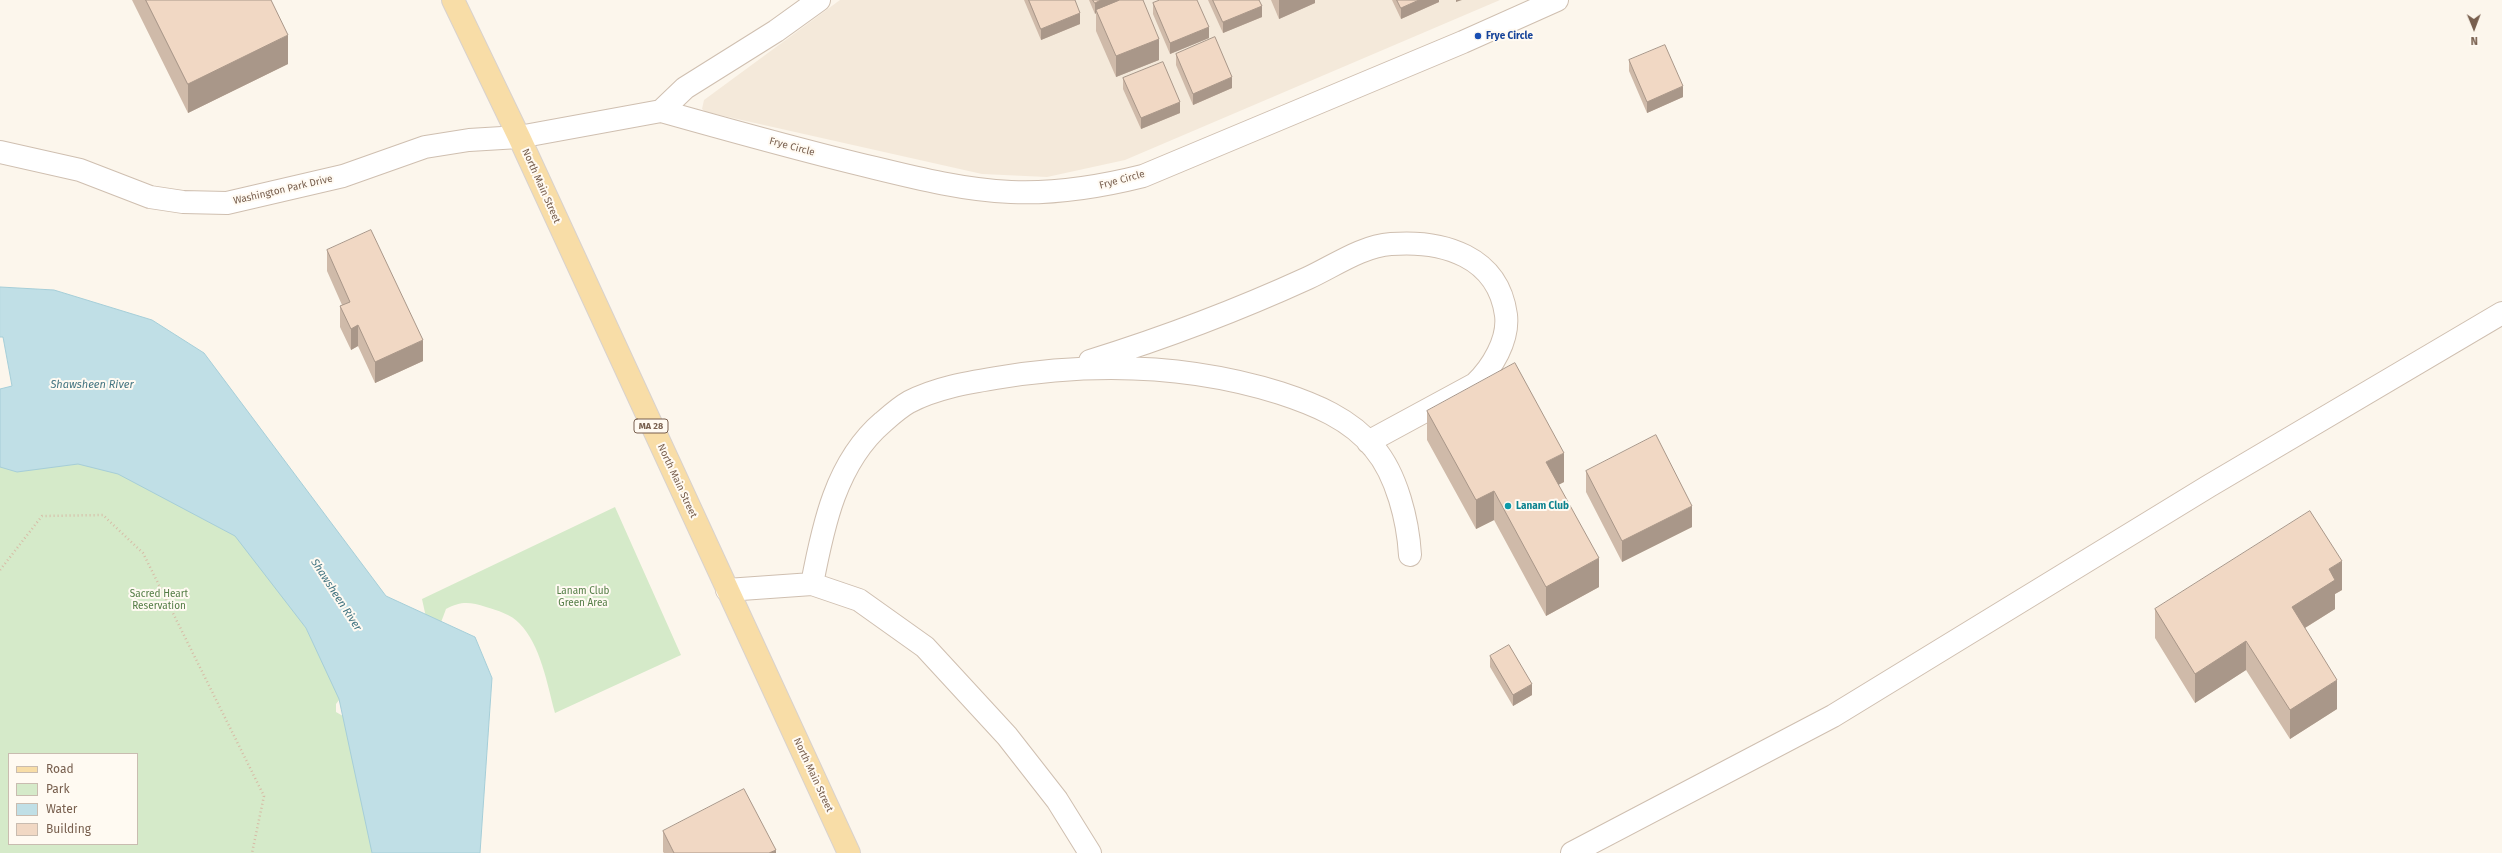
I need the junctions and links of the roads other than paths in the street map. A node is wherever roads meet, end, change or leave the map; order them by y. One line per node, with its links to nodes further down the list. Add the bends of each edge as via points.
1 (453, 0): 5 (main road, North Main Street / MA 28)
2 (819, 0): 4 (street, via 776,31 685,88)
3 (1557, 0): 4 (street, Frye Circle, via 1143,176 1098,187 1012,192 929,181)
4 (661, 112): 5 (street, Frye Circle)
5 (519, 137): 6 (street, Washington Park Drive, via 469,140 425,147 342,176 227,203 183,202 150,196 80,170); 12 (main road, North Main Street / MA 28)
6 (0, 152)
7 (2502, 313): 15 (street, via 2209,486 1833,716)
8 (1059, 370): 9 (street, via 1140,368 1208,375 1262,388 1315,405 1341,420); 9 (street, via 1150,343 1308,278 1352,255 1382,246 1425,244 1462,253 1484,268 1498,288 1506,314 1506,330 1488,372 1475,384); 11 (street, via 1007,376 935,391 908,402 882,423 857,451 840,482 823,526)
9 (1368, 442): 10 (street, via 1375,448 1396,486 1408,528)
10 (1410, 555)
11 (812, 584): 12 (street); 14 (street, via 859,600 925,647 1007,736 1057,800)
12 (727, 590): 13 (main road, North Main Street / MA 28)
13 (849, 853)
14 (1090, 853)
15 (1572, 853)

